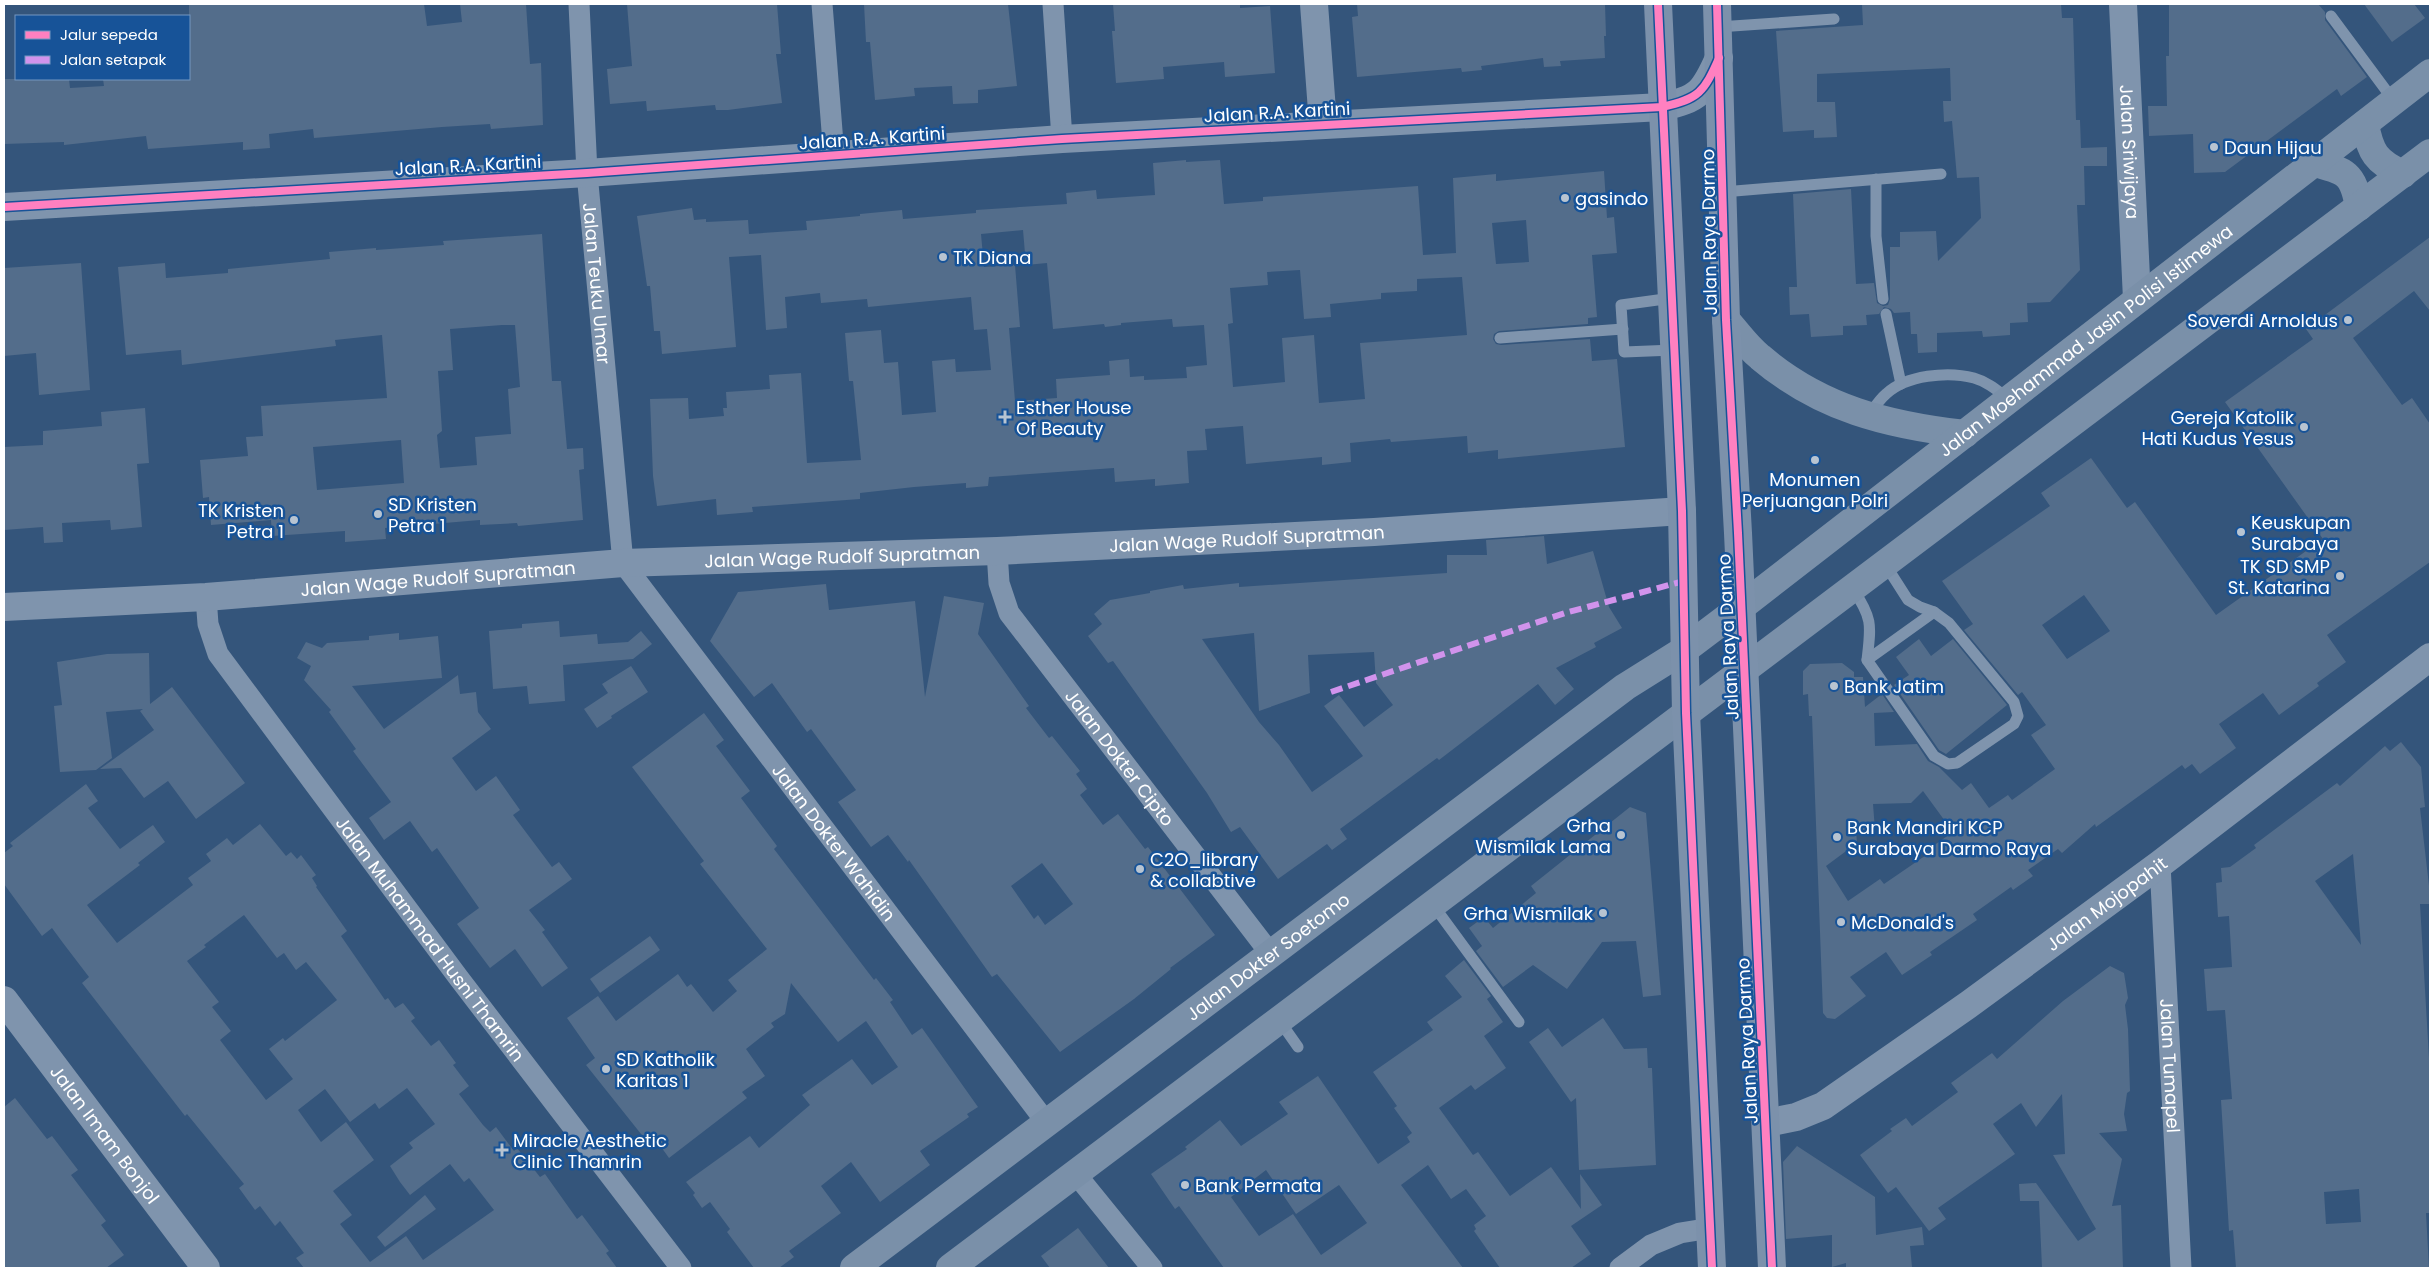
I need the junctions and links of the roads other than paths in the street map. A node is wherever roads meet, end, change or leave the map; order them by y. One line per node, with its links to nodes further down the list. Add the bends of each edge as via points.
1 (578, 4): 20 (street, Jalan Teuku Umar)
2 (822, 4): 18 (street)
3 (1054, 4): 16 (street)
4 (1314, 4): 14 (street)
5 (1658, 4): 13 (main road)
6 (2122, 4): 29 (street, Jalan Sriwijaya)
7 (1717, 15): 9 (lane); 10 (main road, Jalan Raya Darmo)
8 (2331, 16): 12 (lane)
9 (1834, 18)
10 (1719, 58): 13 (street, Jalan R.A. Kartini, via 1708,82 1695,97); 24 (main road, Jalan Raya Darmo)
11 (2430, 74): 12 (main road, Jalan Moehammad Jasin Polisi Istimewa)
12 (2394, 101): 15 (main road, Jalan Moehammad Jasin Polisi Istimewa)
13 (1662, 107): 14 (street, Jalan R.A. Kartini); 27 (main road)
14 (1323, 124): 16 (street, Jalan R.A. Kartini)
15 (2365, 124): 19 (main road, Jalan Moehammad Jasin Polisi Istimewa); 22 (main road, via 2372,152 2379,161)
16 (1062, 139): 18 (street, Jalan R.A. Kartini)
17 (2430, 154): 22 (main road)
18 (834, 156): 20 (street, Jalan R.A. Kartini)
19 (2314, 163): 26 (main road, via 2336,168 2351,179); 29 (main road, Jalan Moehammad Jasin Polisi Istimewa)
20 (587, 173): 25 (street, Jalan R.A. Kartini); 41 (street, Jalan Teuku Umar)
21 (1941, 174): 23 (lane)
22 (2403, 174): 26 (main road)
23 (1876, 179): 24 (lane); 28 (lane, via 1876,236)
24 (1723, 192): 31 (main road, Jalan Raya Darmo)
25 (4, 207)
26 (2359, 207): 42 (main road)
27 (1672, 298): 32 (lane, via 1622,304); 34 (main road)
28 (1883, 299)
29 (2137, 299): 36 (main road, Jalan Moehammad Jasin Polisi Istimewa)
30 (1886, 314): 35 (lane)
31 (1726, 320): 37 (main road, via 1758,356 1788,379 1823,398); 46 (main road, Jalan Raya Darmo)
32 (1623, 329): 33 (lane); 34 (lane, via 1626,353)
33 (1500, 338)
34 (1674, 350): 39 (main road)
35 (1901, 384): 36 (lane, via 1922,378 1972,377 1994,387); 37 (lane, via 1886,394)
36 (2010, 400): 38 (main road, Jalan Moehammad Jasin Polisi Istimewa)
37 (1868, 416): 38 (main road, via 1916,428)
38 (1965, 434): 46 (main road, Jalan Moehammad Jasin Polisi Istimewa)
39 (1682, 511): 40 (street, Jalan Wage Rudolf Supratman, via 1374,532); 48 (main road)
40 (996, 551): 41 (street, Jalan Wage Rudolf Supratman); 55 (street, Jalan Dokter Cipto, via 999,583 1009,613)
41 (624, 563): 44 (street, Jalan Wage Rudolf Supratman); 60 (street, Jalan Dokter Wahidin)
42 (1885, 564): 43 (main road); 47 (lane, via 1908,600)
43 (1853, 589): 50 (lane, via 1868,610 1871,628); 51 (main road)
44 (206, 597): 45 (street, Jalan Wage Rudolf Supratman); 65 (street, Jalan Muhammad Husni Thamrin, via 208,624 218,654 458,978)
45 (4, 607)
46 (1741, 607): 48 (main road, Jalan Moehammad Jasin Polisi Istimewa); 51 (main road, Jalan Raya Darmo)
47 (1934, 612): 50 (lane); 50 (lane, via 1949,623 2014,702 2018,716 2014,724 1957,763 1948,764 1934,756)
48 (1684, 650): 52 (main road); 55 (main road, Jalan Dokter Soetomo, via 1625,687)
49 (2430, 657): 53 (street, Jalan Mojopahit)
50 (1867, 660)
51 (1744, 670): 52 (main road); 61 (main road, Jalan Raya Darmo)
52 (1686, 713): 54 (main road); 63 (main road)
53 (2160, 864): 61 (street, Jalan Mojopahit, via 1968,1005 1823,1106 1796,1117); 72 (street, Jalan Tumapel)
54 (1431, 902): 57 (main road); 58 (lane)
55 (1270, 953): 60 (main road, Jalan Dokter Soetomo)
56 (4, 1000): 64 (street, Jalan Imam Bonjol)
57 (1279, 1020): 59 (lane); 62 (main road)
58 (1519, 1022)
59 (1298, 1047)
60 (1046, 1122): 66 (main road, Jalan Dokter Soetomo)
61 (1766, 1123): 71 (main road, Jalan Raya Darmo)
62 (1075, 1173): 67 (main road); 68 (street)
63 (1711, 1228): 69 (street, via 1672,1236); 70 (main road)
64 (206, 1268)
65 (681, 1268)
66 (854, 1268)
67 (950, 1268)
68 (1152, 1268)
69 (1620, 1268)
70 (1712, 1268)
71 (1772, 1268)
72 (2182, 1268)

